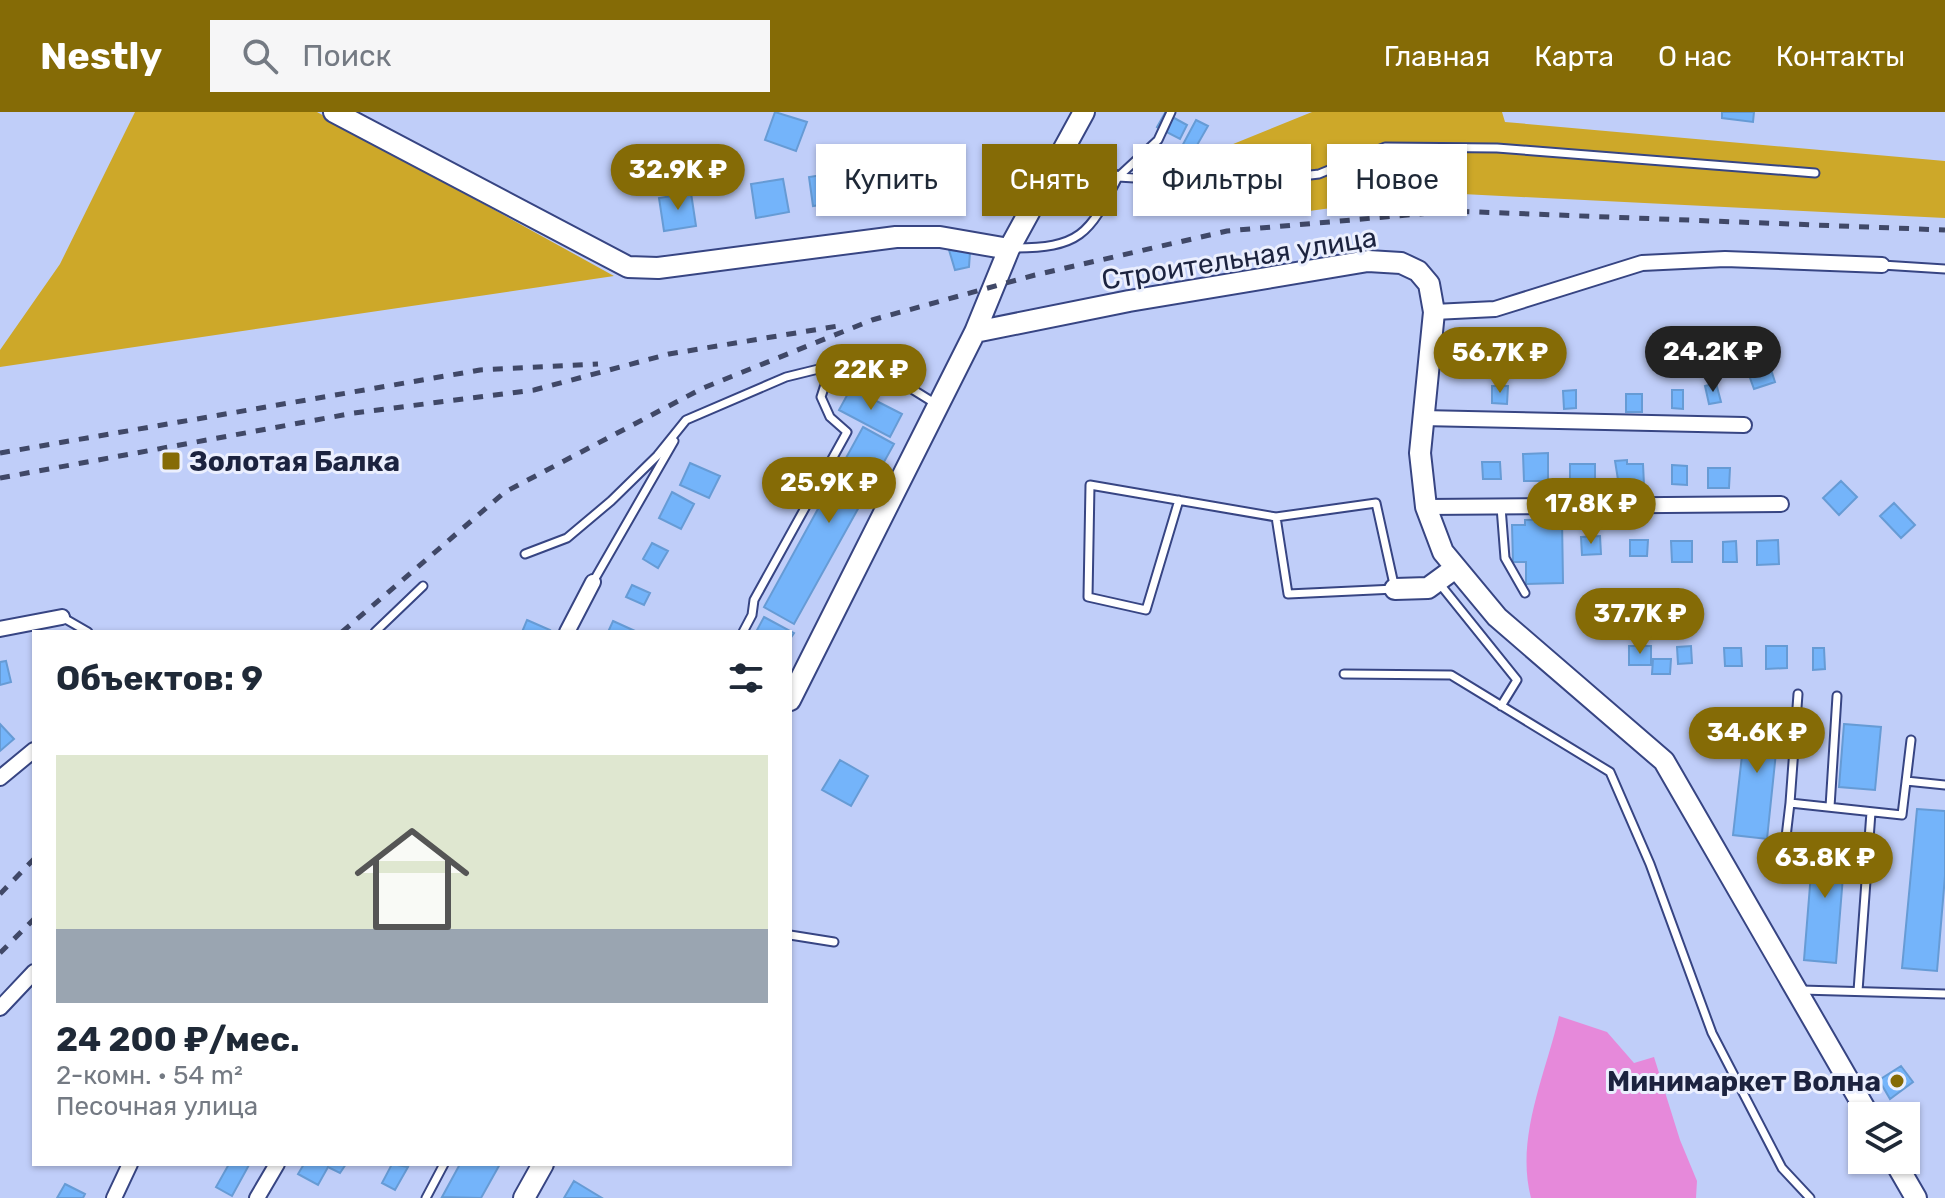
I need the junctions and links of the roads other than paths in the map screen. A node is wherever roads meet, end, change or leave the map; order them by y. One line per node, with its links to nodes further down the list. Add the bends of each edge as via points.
1 (334, 112): 8 (street, via 628,267 658,268 896,237 940,237)
2 (1084, 112): 4 (street)
3 (1171, 112): 6 (lane, via 1158,140)
4 (1066, 144)
5 (1815, 173): 6 (lane, via 1497,148 1385,147 1319,174 1233,184)
6 (1118, 177): 8 (lane, via 1094,224 1072,239 1045,248)
7 (1027, 216): 8 (street)
8 (1009, 249): 12 (street)
9 (1882, 265): 10 (lane); 11 (street, via 1725,259 1642,263 1495,309)
10 (1945, 269)
11 (1434, 312): 12 (street, Строительная улица, via 1429,284 1418,271 1401,263 1368,261); 15 (street, Строительная улица)
12 (975, 332): 14 (street)
13 (831, 366): 14 (lane, via 843,363 899,381); 16 (lane, via 786,377); 35 (lane, via 821,397 830,417 847,432 754,600)
14 (938, 405): 38 (street)
15 (1422, 418): 17 (street); 20 (street, Строительная улица)
16 (686, 420): 23 (lane, via 657,456 567,538); 25 (lane)
17 (1744, 425)
18 (1179, 500): 18 (lane, via 1090,485 1088,597 1146,610); 22 (lane)
19 (1781, 504): 21 (street)
20 (1426, 507): 21 (street); 24 (street, Строительная улица)
21 (1501, 507): 29 (lane, via 1505,558)
22 (1276, 517): 28 (lane, via 1288,594); 28 (lane, via 1376,503)
23 (525, 554)
24 (1454, 569): 26 (street); 53 (street, Строительная улица, via 1497,617 1664,761)
25 (593, 582): 34 (street)
26 (1437, 582): 28 (street, via 1428,588); 40 (lane, via 1517,680)
27 (423, 586): 33 (lane)
28 (1395, 589)
29 (1525, 593)
30 (62, 617): 31 (street); 32 (lane)
31 (0, 629)
32 (85, 630)
33 (377, 630)
34 (568, 630)
35 (744, 630)
36 (1344, 674): 40 (lane, via 1451,675)
37 (1798, 694): 46 (lane)
38 (792, 696)
39 (1837, 696): 47 (lane)
40 (1501, 706): 67 (lane, via 1610,772 1712,1033 1782,1168)
41 (1911, 740): 44 (lane)
42 (32, 752): 43 (street)
43 (0, 778)
44 (1906, 781): 45 (lane); 48 (lane, via 1902,815)
45 (1945, 785)
46 (1790, 803): 47 (lane); 49 (lane)
47 (1830, 807): 48 (lane)
48 (1871, 812): 54 (lane)
49 (1786, 837)
50 (792, 935): 51 (lane)
51 (834, 942)
52 (32, 974): 56 (street)
53 (1795, 989): 54 (lane); 57 (street, Строительная улица)
54 (1858, 991): 55 (lane)
55 (1945, 994)
56 (0, 1008)
57 (1862, 1102)
58 (129, 1166): 63 (street)
59 (276, 1166): 64 (street)
60 (443, 1166): 65 (lane)
61 (542, 1166): 66 (street)
62 (1902, 1174): 68 (street)
63 (114, 1198)
64 (257, 1198)
65 (426, 1198)
66 (524, 1198)
67 (1810, 1198)
68 (1916, 1198)

